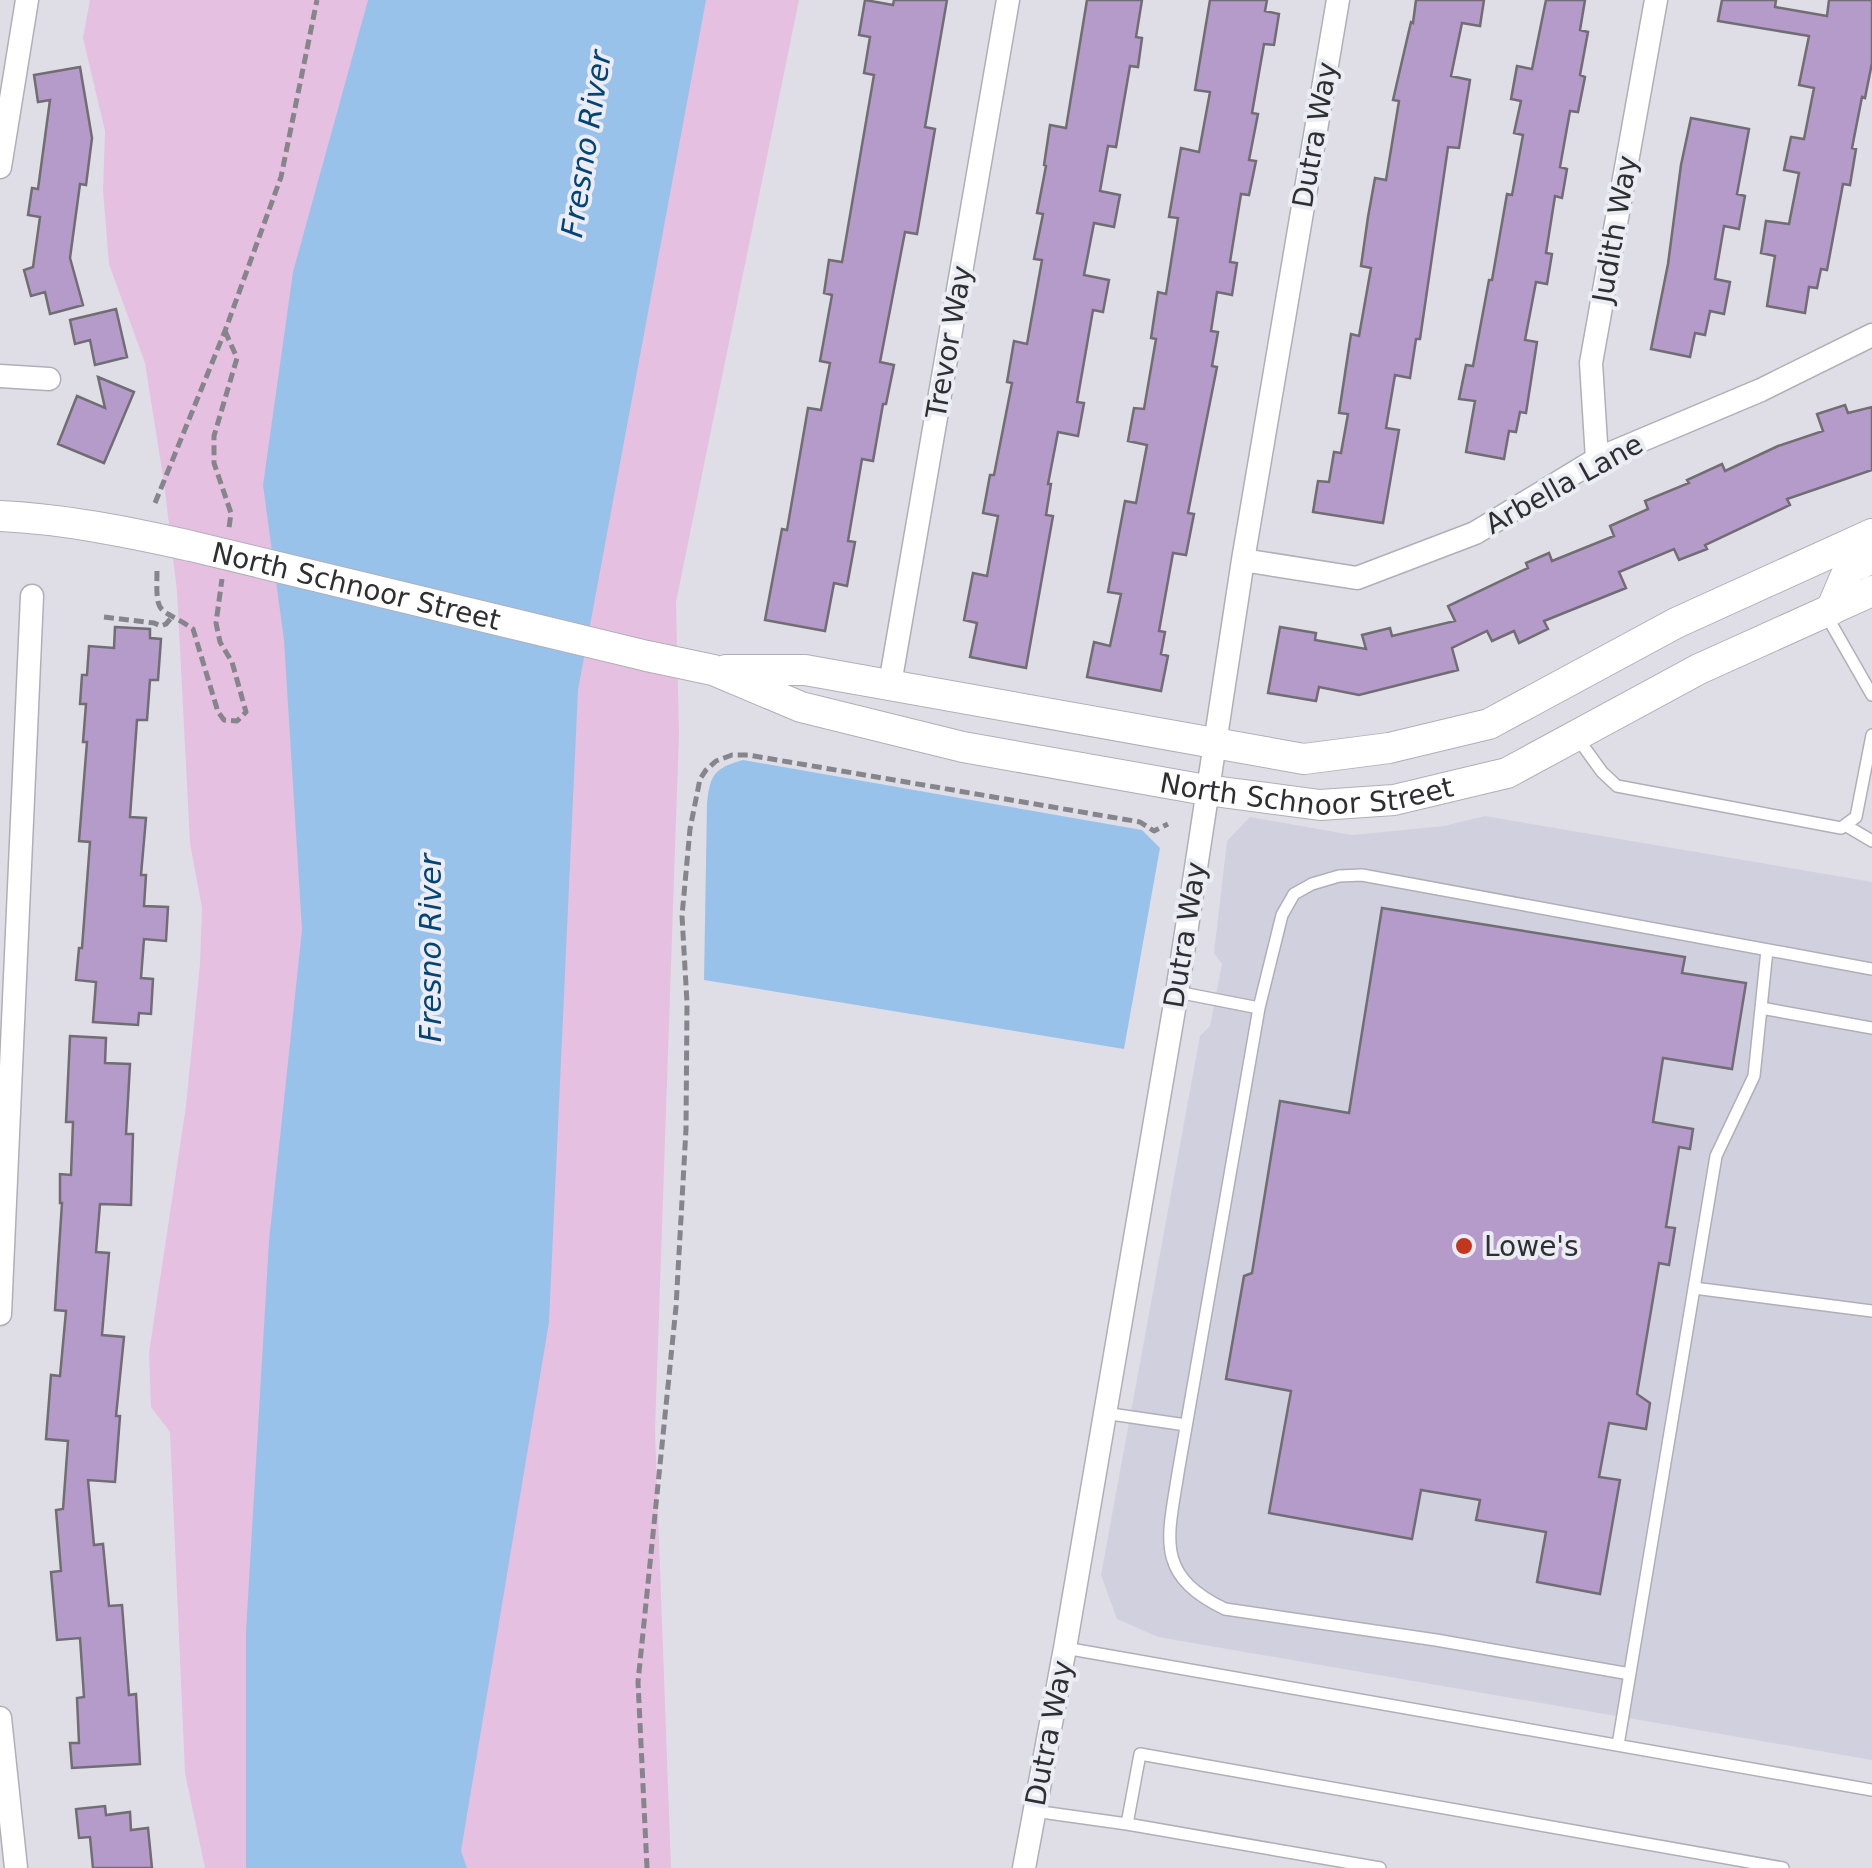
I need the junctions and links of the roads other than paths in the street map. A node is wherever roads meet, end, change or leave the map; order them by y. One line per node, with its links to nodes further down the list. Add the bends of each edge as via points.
1 (27, 0): 5 (street)
2 (1008, 0): 18 (street, Trevor Way)
3 (1338, 0): 13 (street, Dutra Way)
4 (1656, 0): 9 (street, Judith Way, via 1591,363)
5 (1, 151)
6 (1872, 335): 9 (street, Arbella Lane)
7 (0, 376): 8 (street)
8 (49, 379)
9 (1597, 459): 13 (street, Arbella Lane, via 1475,533 1357,578)
10 (0, 516): 17 (street, North Schnoor Street, bridge, via 113,529)
11 (1872, 534): 22 (street, North Schnoor Street, via 1676,622 1488,724 1389,748 1304,759)
12 (1872, 559): 16 (street, via 1849,568)
13 (1243, 560): 22 (street, Dutra Way)
14 (1872, 591): 16 (street, North Schnoor Street)
15 (32, 596): 34 (street)
16 (1828, 611): 19 (lane); 21 (street, North Schnoor Street, via 1699,669)
17 (712, 670): 18 (street, North Schnoor Street, via 805,670); 23 (street, North Schnoor Street, via 801,707 963,747)
18 (890, 684): 22 (street, North Schnoor Street)
19 (1872, 695)
20 (1872, 735): 24 (lane, via 1856,817)
21 (1576, 736): 23 (street, North Schnoor Street, via 1507,772 1394,800 1320,806); 24 (lane, via 1617,786)
22 (1214, 743): 23 (street, Dutra Way)
23 (1206, 790): 28 (street, Dutra Way)
24 (1846, 825): 25 (lane)
25 (1872, 841)
26 (1767, 950): 27 (lane); 29 (lane, via 1340,876 1294,894 1282,915); 30 (lane)
27 (1872, 969)
28 (1176, 992): 29 (lane); 35 (street, Dutra Way)
29 (1259, 1008): 36 (lane)
30 (1761, 1008): 31 (lane); 32 (lane, via 1754,1076 1716,1156)
31 (1872, 1028)
32 (1694, 1288): 33 (lane); 38 (lane)
33 (1872, 1311)
34 (0, 1314)
35 (1104, 1413): 36 (lane); 37 (street, Dutra Way)
36 (1186, 1426): 38 (lane, via 1168,1542 1176,1567 1202,1598 1225,1608)
37 (1065, 1648): 40 (lane); 42 (street, Dutra Way)
38 (1630, 1674): 40 (lane)
39 (0, 1718): 44 (street)
40 (1618, 1746): 41 (lane)
41 (1872, 1790)
42 (1034, 1810): 43 (lane); 45 (street, Dutra Way)
43 (1127, 1824): 46 (lane); 47 (lane, via 1140,1754)
44 (16, 1868)
45 (1024, 1868)
46 (1380, 1868)
47 (1783, 1868)

